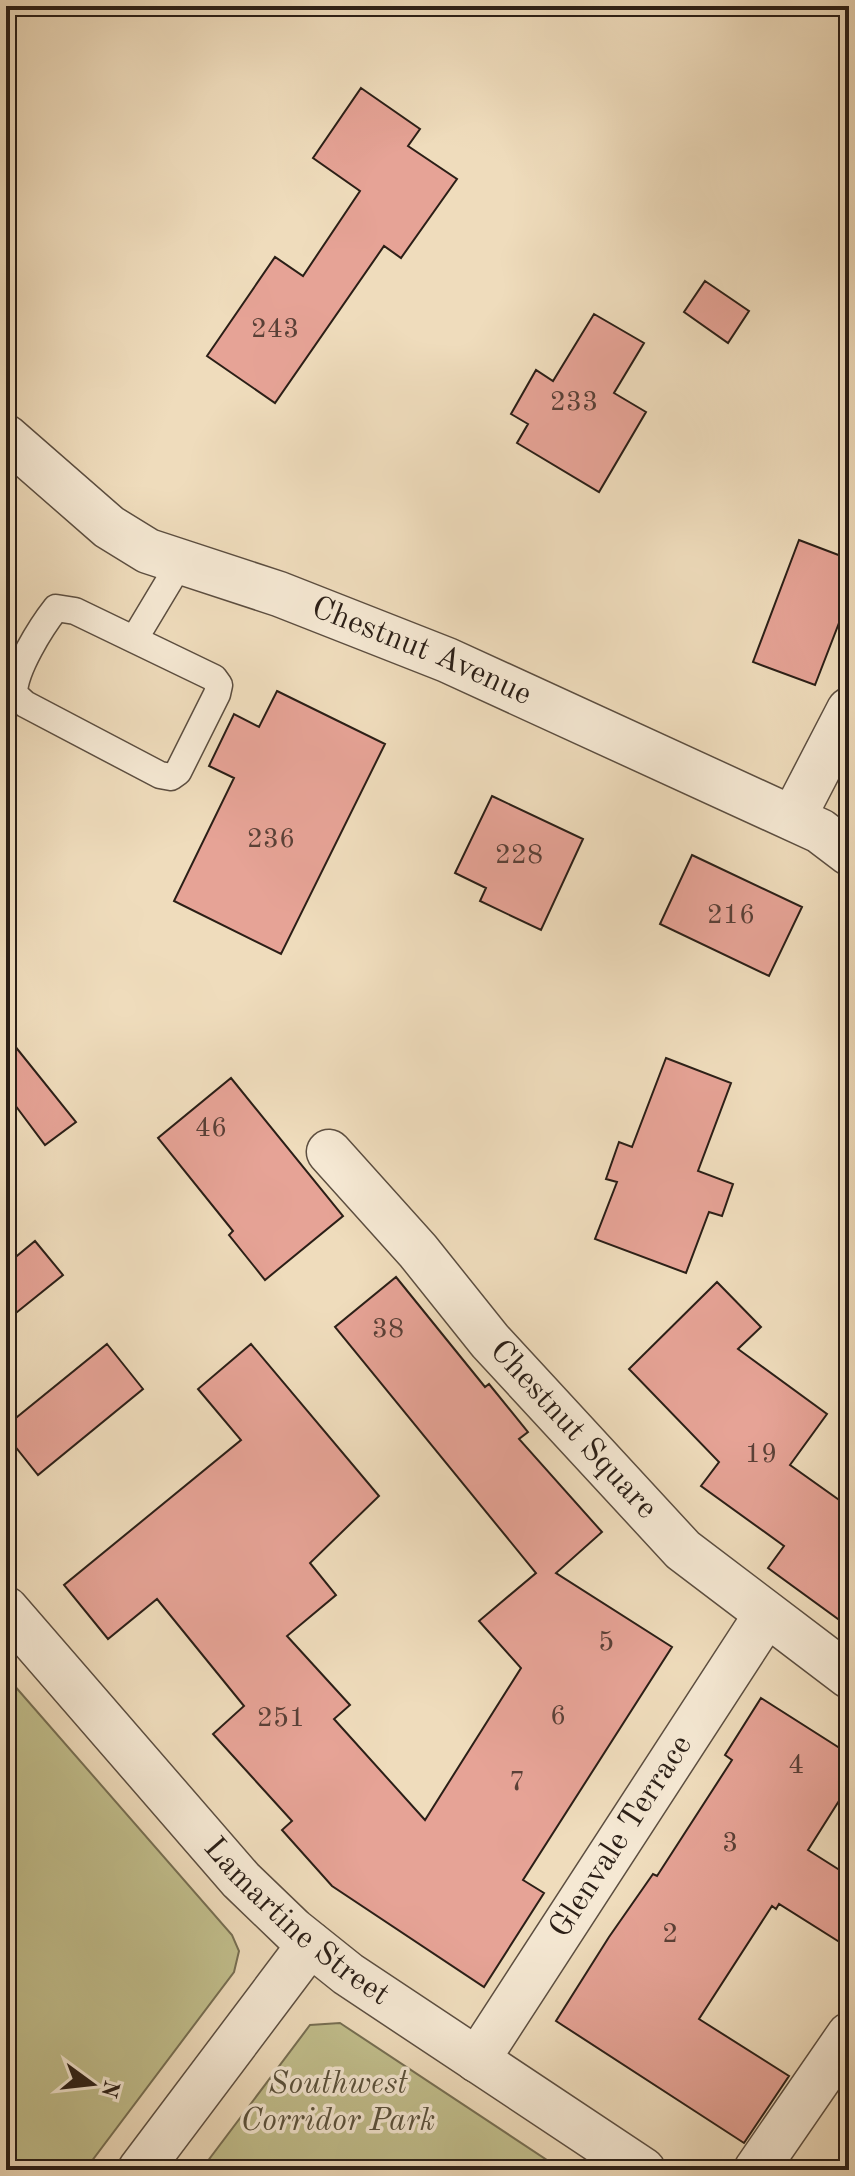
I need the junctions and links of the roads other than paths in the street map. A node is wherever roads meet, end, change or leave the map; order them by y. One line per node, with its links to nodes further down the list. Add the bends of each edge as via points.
1 (6, 437): 2 (street, Chestnut Avenue, via 109,527)
2 (180, 563): 3 (lane); 5 (street, Chestnut Avenue, via 279,594 447,660)
3 (135, 638): 3 (lane, via 56,608 14,682 14,694 171,777 219,685)
4 (849, 710): 5 (street)
5 (793, 818): 6 (street, Chestnut Avenue)
6 (849, 853)
7 (329, 1152): 9 (street, Chestnut Square, via 490,1341 683,1550)
8 (6, 1609): 11 (street, Lamartine Street, via 241,1880)
9 (766, 1615): 10 (street, Chestnut Square); 13 (street, Glenvale Terrace)
10 (849, 1676)
11 (310, 1944): 13 (street, Lamartine Street); 14 (street)
12 (849, 2035): 16 (street)
13 (477, 2060): 15 (street, Lamartine Street)
14 (140, 2170)
15 (643, 2170)
16 (756, 2170)

